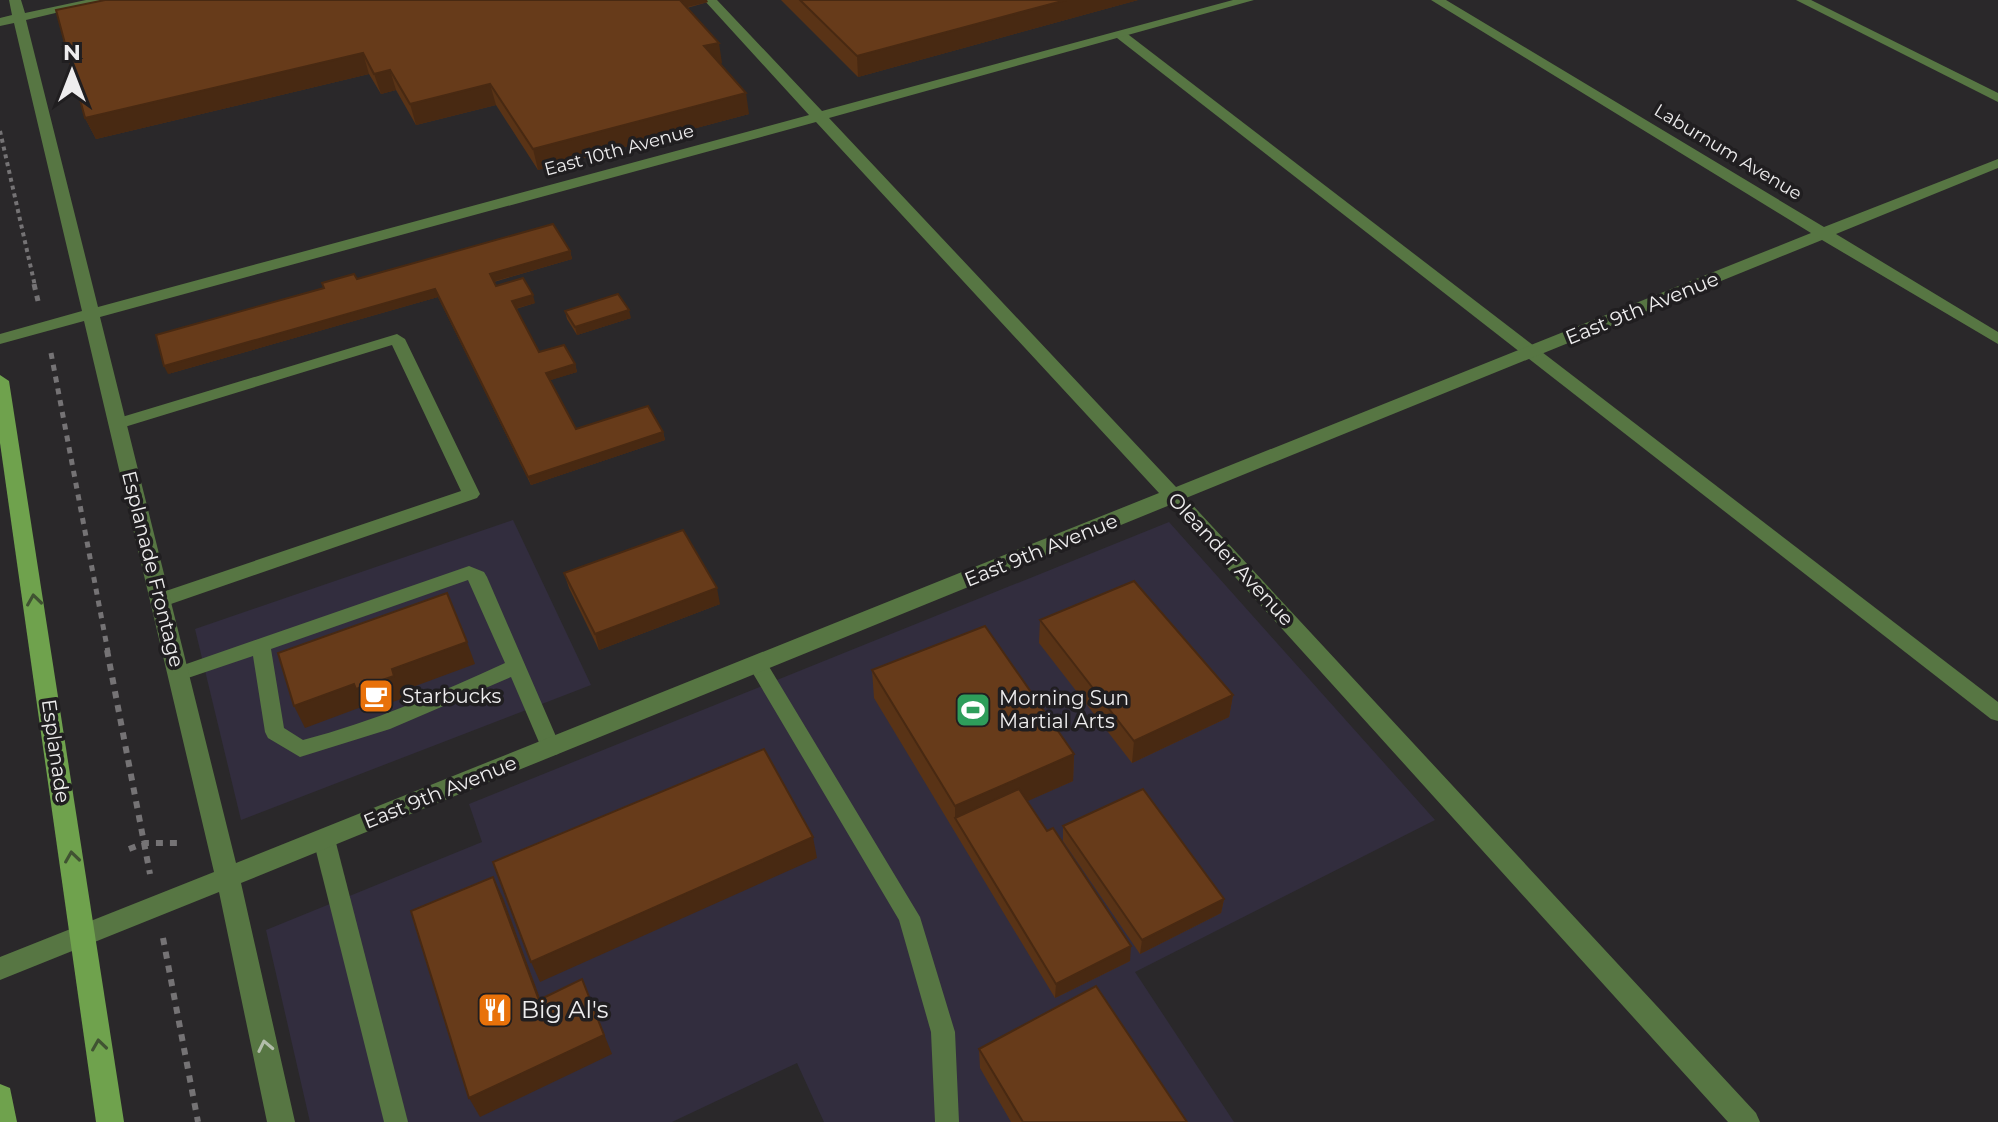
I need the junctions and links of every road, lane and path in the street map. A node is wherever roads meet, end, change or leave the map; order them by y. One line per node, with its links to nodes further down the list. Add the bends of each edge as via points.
1 (15, 0): 7 (street, Esplanade Frontage)
2 (104, 0): 7 (street)
3 (710, 0): 11 (street, Oleander Avenue)
4 (1248, 0): 9 (street, East 10th Avenue)
5 (1437, 0): 14 (street, Laburnum Avenue)
6 (1802, 0): 10 (lane)
7 (20, 17): 8 (street); 15 (street, Esplanade Frontage)
8 (0, 22)
9 (1121, 35): 11 (street, East 10th Avenue); 19 (lane)
10 (1998, 98)
11 (818, 117): 15 (street, East 10th Avenue); 24 (street, Oleander Avenue)
12 (0, 131): 16 (path)
13 (1998, 163): 14 (street, East 9th Avenue)
14 (1826, 234): 18 (street, Laburnum Avenue); 19 (street, East 9th Avenue)
15 (91, 315): 16 (street, East 10th Avenue); 23 (street, Esplanade Frontage)
16 (44, 327): 17 (street, East 10th Avenue); 21 (path)
17 (0, 339)
18 (1998, 339)
19 (1532, 352): 24 (street, East 9th Avenue); 30 (lane)
20 (63, 354): 21 (path)
21 (49, 360): 33 (path)
22 (0, 381): 38 (main road, Esplanade, one-way to 22)
23 (118, 424): 25 (street, Esplanade Frontage); 25 (lane, via 397,339 471,494)
24 (1174, 497): 27 (street, East 9th Avenue); 47 (street, Oleander Avenue)
25 (161, 600): 29 (street, Esplanade Frontage)
26 (261, 645): 28 (lane, via 469,573 478,577); 28 (lane, via 275,732 300,749 410,714); 29 (lane)
27 (758, 665): 31 (street, East 9th Avenue); 46 (lane, via 909,917 943,1032)
28 (516, 667): 31 (lane)
29 (179, 674): 36 (street, Esplanade Frontage)
30 (1998, 713)
31 (551, 748): 32 (street, East 9th Avenue)
32 (324, 839): 36 (street, East 9th Avenue); 45 (lane)
33 (145, 843): 34 (path); 35 (path); 37 (path)
34 (179, 843)
35 (129, 849)
36 (228, 878): 37 (street, East 9th Avenue); 44 (street, Esplanade Frontage, one-way to 36)
37 (157, 905): 38 (street, East 9th Avenue); 43 (path)
38 (83, 934): 39 (street, East 9th Avenue); 42 (main road, Esplanade, one-way to 38)
39 (0, 969)
40 (0, 1097): 41 (main road)
41 (3, 1122)
42 (110, 1122)
43 (198, 1122)
44 (281, 1122)
45 (396, 1122)
46 (947, 1122)
47 (1746, 1122)

